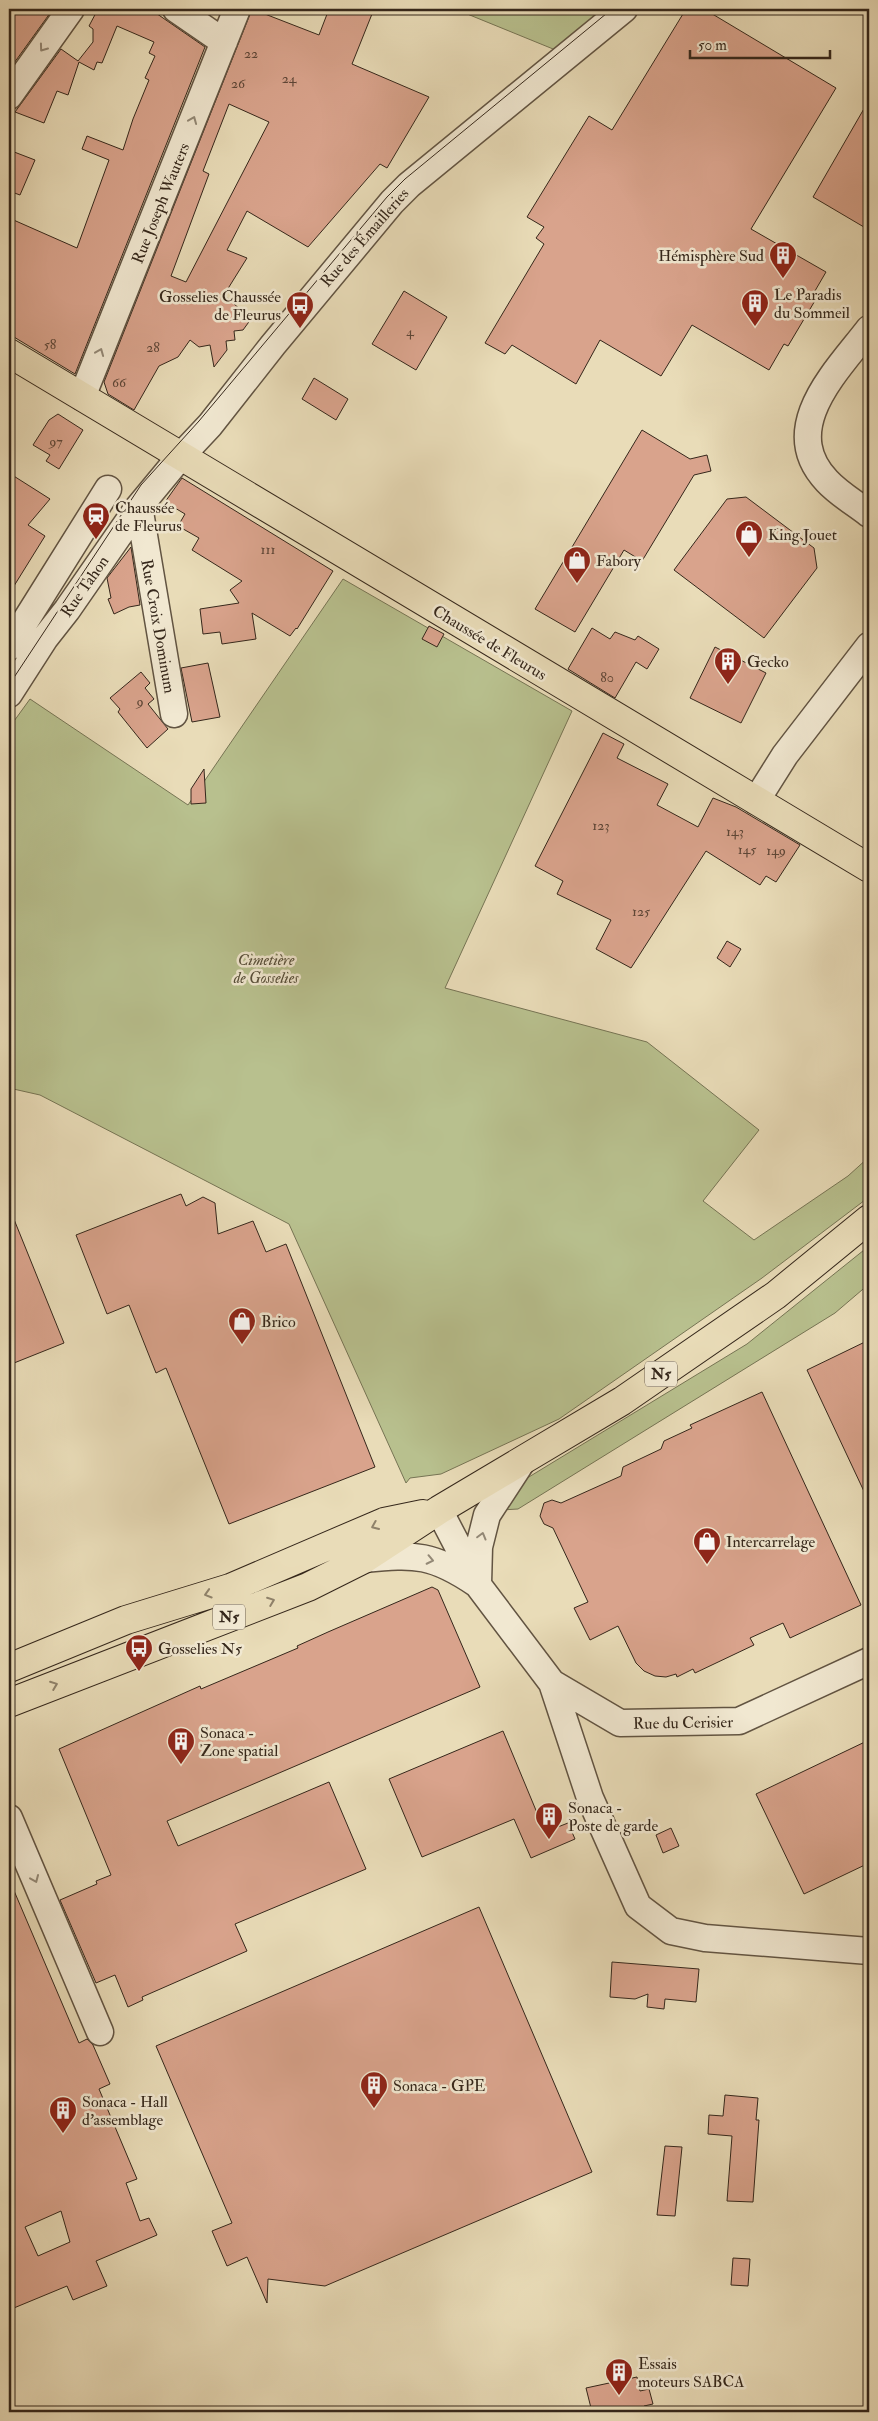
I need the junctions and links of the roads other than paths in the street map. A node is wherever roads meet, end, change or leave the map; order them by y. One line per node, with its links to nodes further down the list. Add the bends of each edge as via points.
1 (71, 9): 6 (street, one-way to 6)
2 (176, 9): 5 (street)
3 (237, 9): 5 (street, Rue Joseph Wauters)
4 (624, 9): 10 (street, Rue des Émailleries, via 392,202 210,425)
5 (224, 42): 9 (street, Rue Joseph Wauters, one-way to 5)
6 (9, 96)
7 (869, 329): 13 (street, via 822,392 807,428 813,457 826,480)
8 (9, 353): 9 (main road, Chaussée de Fleurus)
9 (82, 398): 10 (main road, Chaussée de Fleurus)
10 (180, 456): 12 (street, Rue Tahon); 18 (main road, Chaussée de Fleurus)
11 (108, 489): 15 (street)
12 (137, 509): 16 (street, Rue Tahon); 17 (street, Rue Croix Dominum)
13 (869, 514)
14 (869, 646): 18 (street, via 785,755)
15 (9, 647)
16 (9, 694)
17 (174, 714)
18 (756, 801): 19 (main road, Chaussée de Fleurus)
19 (869, 868)
20 (869, 1219): 21 (main road, N5, via 776,1295 622,1401)
21 (523, 1460): 22 (main road, N5); 24 (street, one-way to 21, via 479,1546 487,1516)
22 (439, 1510): 23 (main road, N5); 24 (street, Rue du Cerisier); 26 (main road, N5, one-way to 26, via 384,1522 230,1588 126,1620)
23 (364, 1559): 24 (street, one-way to 24, via 402,1555 435,1560); 28 (main road, N5, one-way to 23, via 308,1587)
24 (478, 1585): 27 (street, Rue du Cerisier)
25 (869, 1661): 27 (street, Rue du Cerisier, via 739,1721 620,1723)
26 (9, 1668)
27 (552, 1683): 31 (street, via 590,1798 638,1906 671,1931 705,1938)
28 (9, 1703)
29 (9, 1818): 30 (street)
30 (15, 1851): 32 (street, one-way to 32)
31 (869, 1951)
32 (100, 2032)

